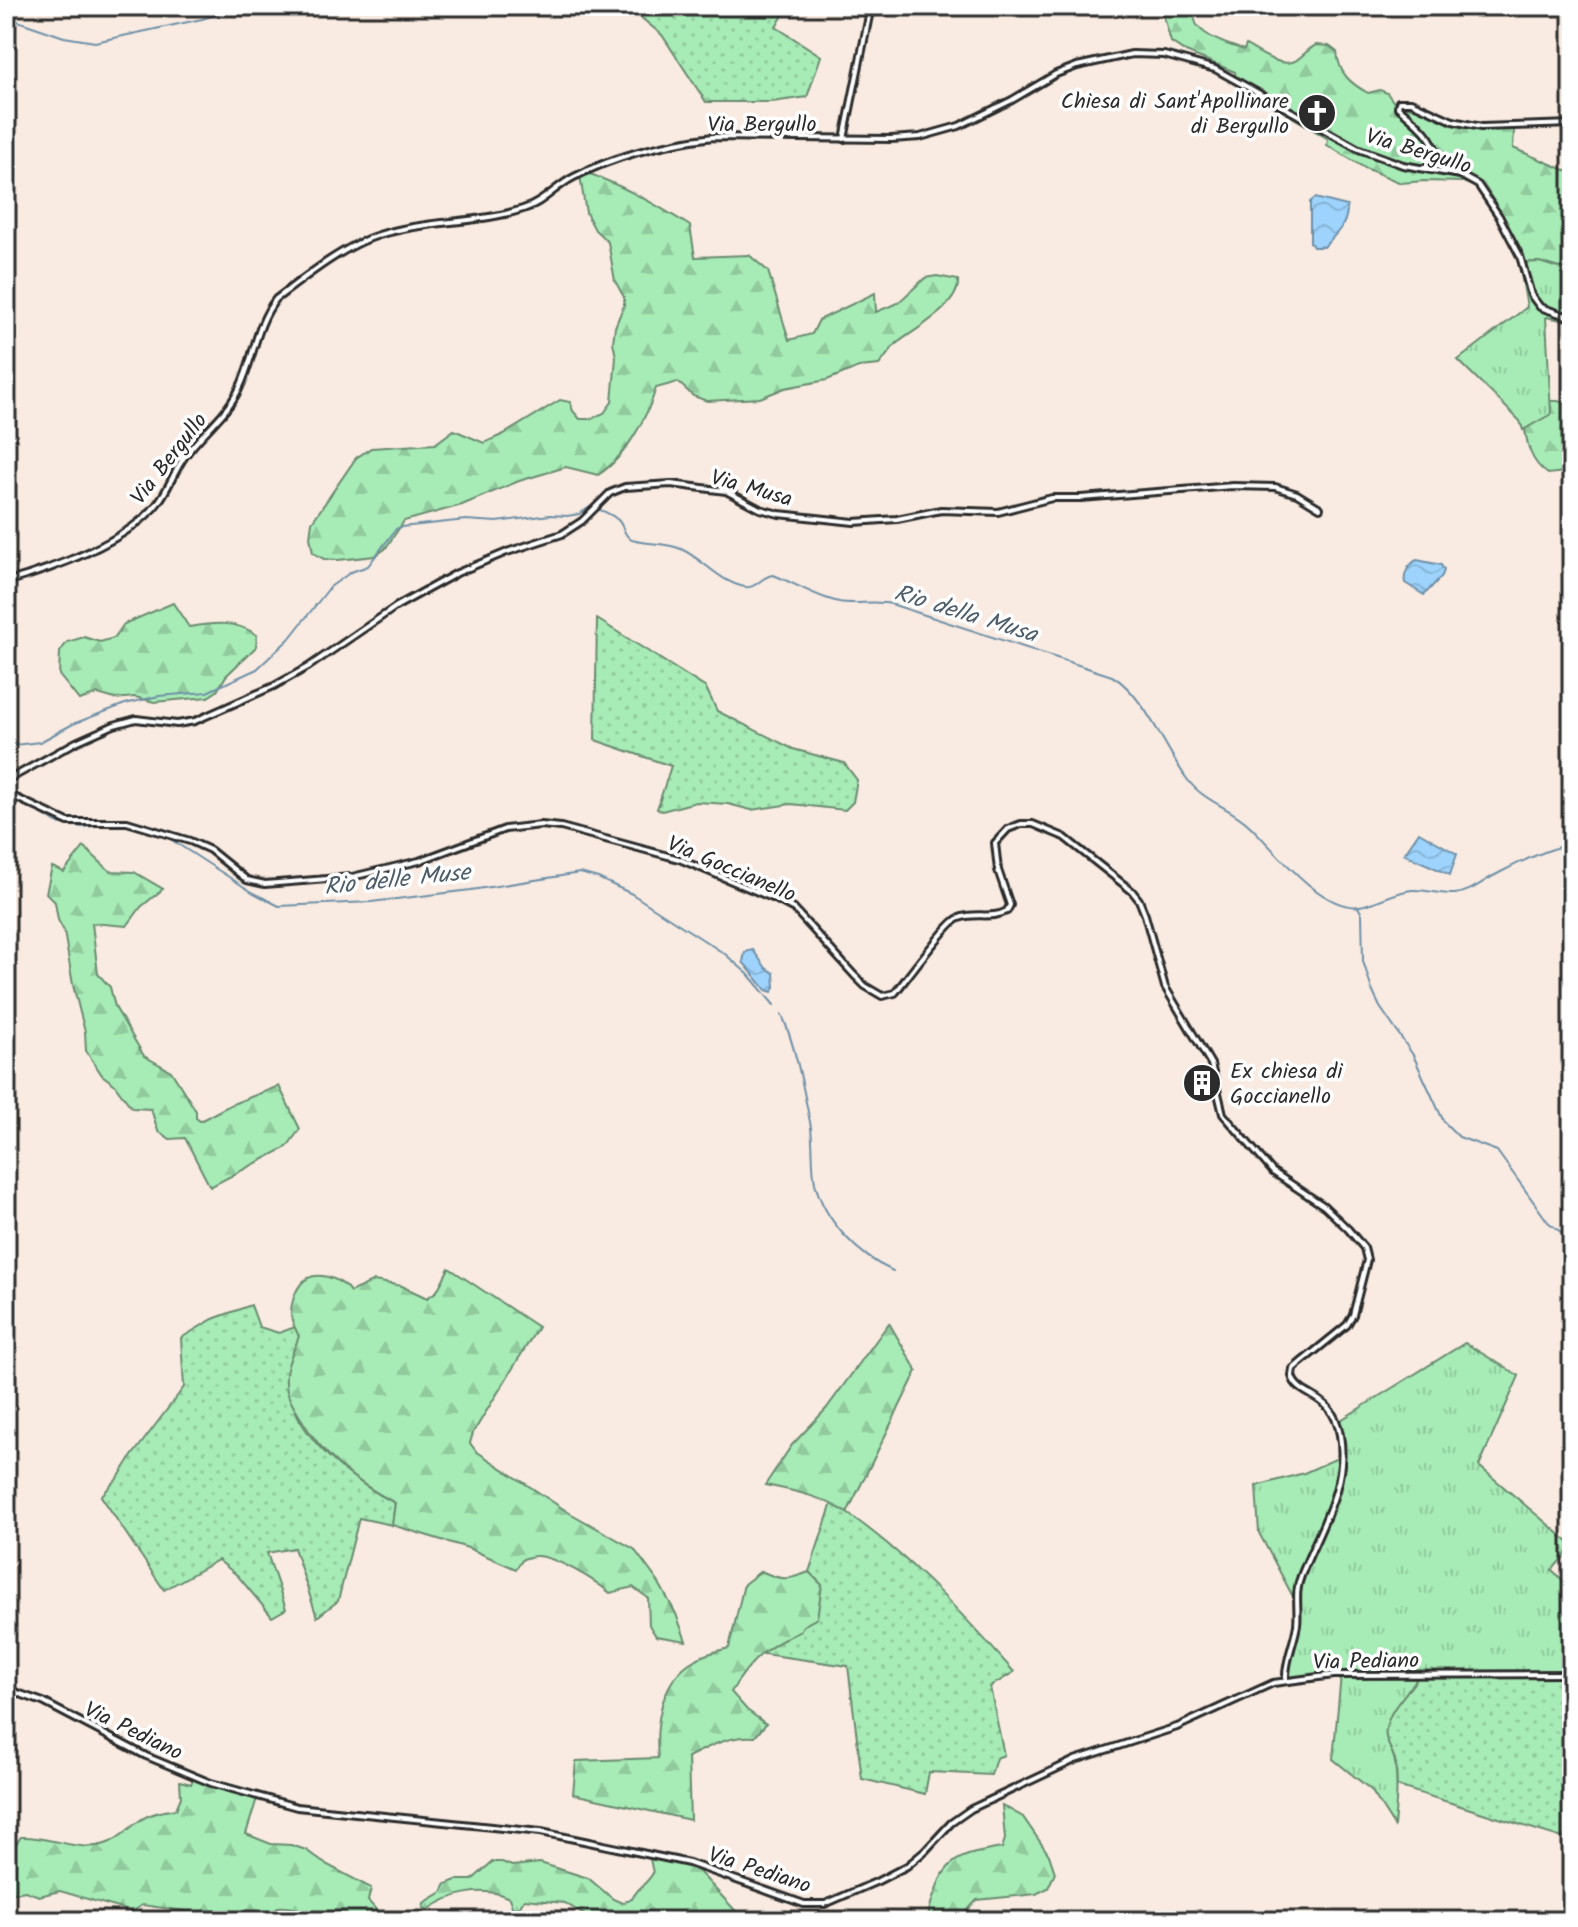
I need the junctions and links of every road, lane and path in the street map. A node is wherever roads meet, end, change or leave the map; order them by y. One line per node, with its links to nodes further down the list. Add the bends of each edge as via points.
1 (871, 6): 3 (street)
2 (1572, 124): 4 (street, via 1481,127 1399,102 1436,150 1435,162)
3 (844, 139): 4 (street, Via Bergullo, via 934,134 1066,70 1147,53 1215,69 1348,144); 7 (street, Via Bergullo, via 684,141 614,157 523,209 390,232 355,245 291,287 266,311 237,393 186,455 148,513 79,558)
4 (1422, 168): 5 (street, Via Bergullo, via 1460,175 1478,185 1520,256 1531,295 1540,307)
5 (1572, 318)
6 (1320, 508): 8 (street, Via Musa, via 1287,490 1244,486 1052,498 998,512 941,510 854,522 779,514 726,491 671,484 625,487 610,493 562,534 466,569 397,606 274,686 195,721 121,723)
7 (6, 582)
8 (6, 781)
9 (6, 793): 11 (street, Via Goccianello, via 68,822 127,822 190,841 247,880 265,884 364,874 419,861 505,829 541,825 584,832 679,859 794,909 865,986 882,996 895,993 954,921 1007,911 995,843 1008,829 1033,824 1082,849 1139,900 1165,987 1211,1064 1223,1114 1273,1172 1324,1206 1366,1254 1347,1325 1293,1369 1298,1387 1332,1411 1341,1448 1333,1503 1295,1597 1297,1625)
10 (1572, 1674): 11 (street, Via Pediano)
11 (1286, 1679): 12 (street, Via Pediano, via 1177,1727 1075,1760 971,1809 907,1866 825,1904 804,1904 689,1863 541,1832 297,1807 211,1783)
12 (6, 1689)

